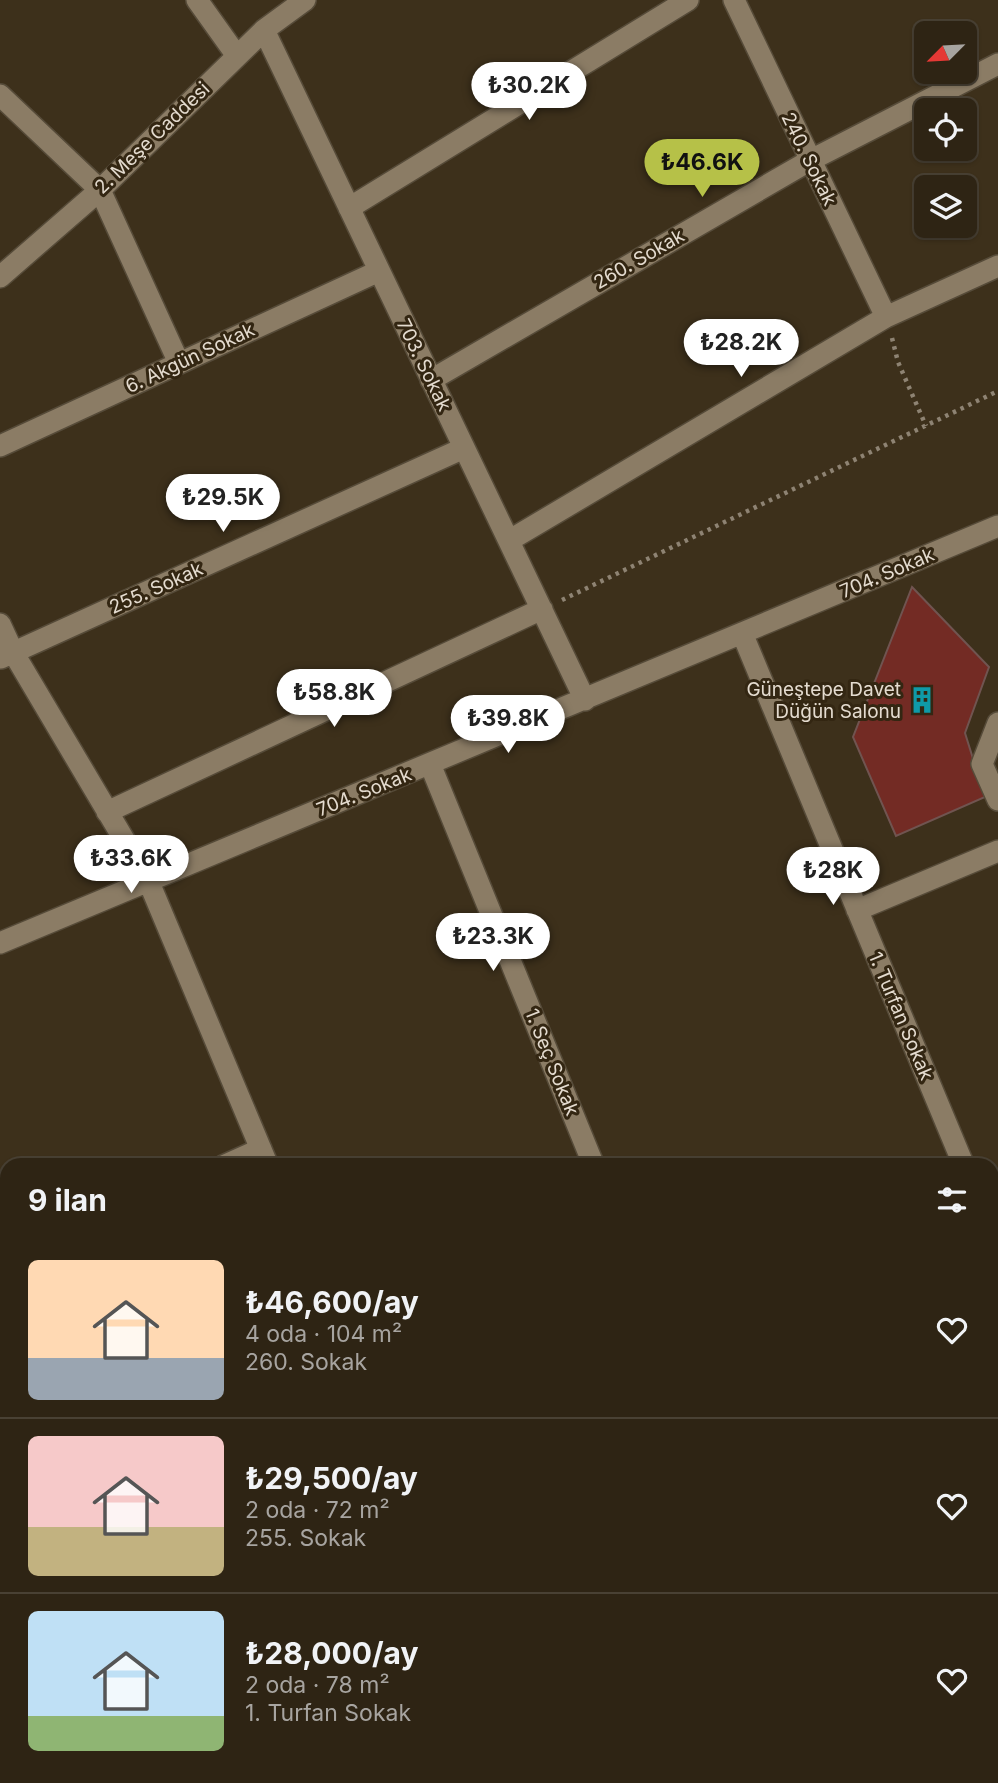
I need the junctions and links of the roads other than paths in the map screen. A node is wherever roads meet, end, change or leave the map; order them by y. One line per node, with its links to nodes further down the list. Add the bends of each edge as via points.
1 (197, 0): 6 (street)
2 (305, 0): 5 (street, 2. Meşe Caddesi)
3 (688, 0): 11 (street)
4 (734, 0): 9 (street, 240. Sokak)
5 (264, 30): 6 (street, 2. Meşe Caddesi); 11 (street, 703. Sokak)
6 (237, 56): 10 (street, 2. Meşe Caddesi)
7 (998, 64): 9 (street, 260. Sokak)
8 (0, 95): 10 (street)
9 (809, 161): 15 (street, 240. Sokak); 17 (street, 260. Sokak)
10 (100, 190): 14 (street, 2. Meşe Caddesi); 16 (street)
11 (349, 208): 13 (street, 703. Sokak)
12 (998, 266): 15 (street)
13 (379, 271): 16 (street, 6. Akgün Sokak); 17 (street, 703. Sokak)
14 (0, 278)
15 (886, 317): 21 (street)
16 (179, 363): 18 (street, 6. Akgün Sokak)
17 (431, 380): 19 (street, 703. Sokak)
18 (0, 446)
19 (464, 448): 21 (street, 703. Sokak); 25 (street, 255. Sokak)
20 (998, 526): 24 (street, 704. Sokak)
21 (510, 540): 22 (street, 703. Sokak)
22 (542, 609): 26 (street, 703. Sokak); 30 (street)
23 (0, 624): 25 (street)
24 (742, 633): 26 (street, 704. Sokak); 33 (street, 1. Turfan Sokak)
25 (6, 655): 30 (street)
26 (585, 700): 28 (street, 704. Sokak)
27 (998, 723): 29 (street, via 982,764)
28 (430, 764): 32 (street, 704. Sokak); 36 (street, 1. Seç Sokak)
29 (998, 800)
30 (107, 812): 32 (street)
31 (998, 851): 33 (street)
32 (148, 880): 34 (street, 704. Sokak); 35 (street)
33 (857, 910): 37 (street, 1. Turfan Sokak)
34 (0, 943)
35 (264, 1157)
36 (591, 1158)
37 (961, 1158)

